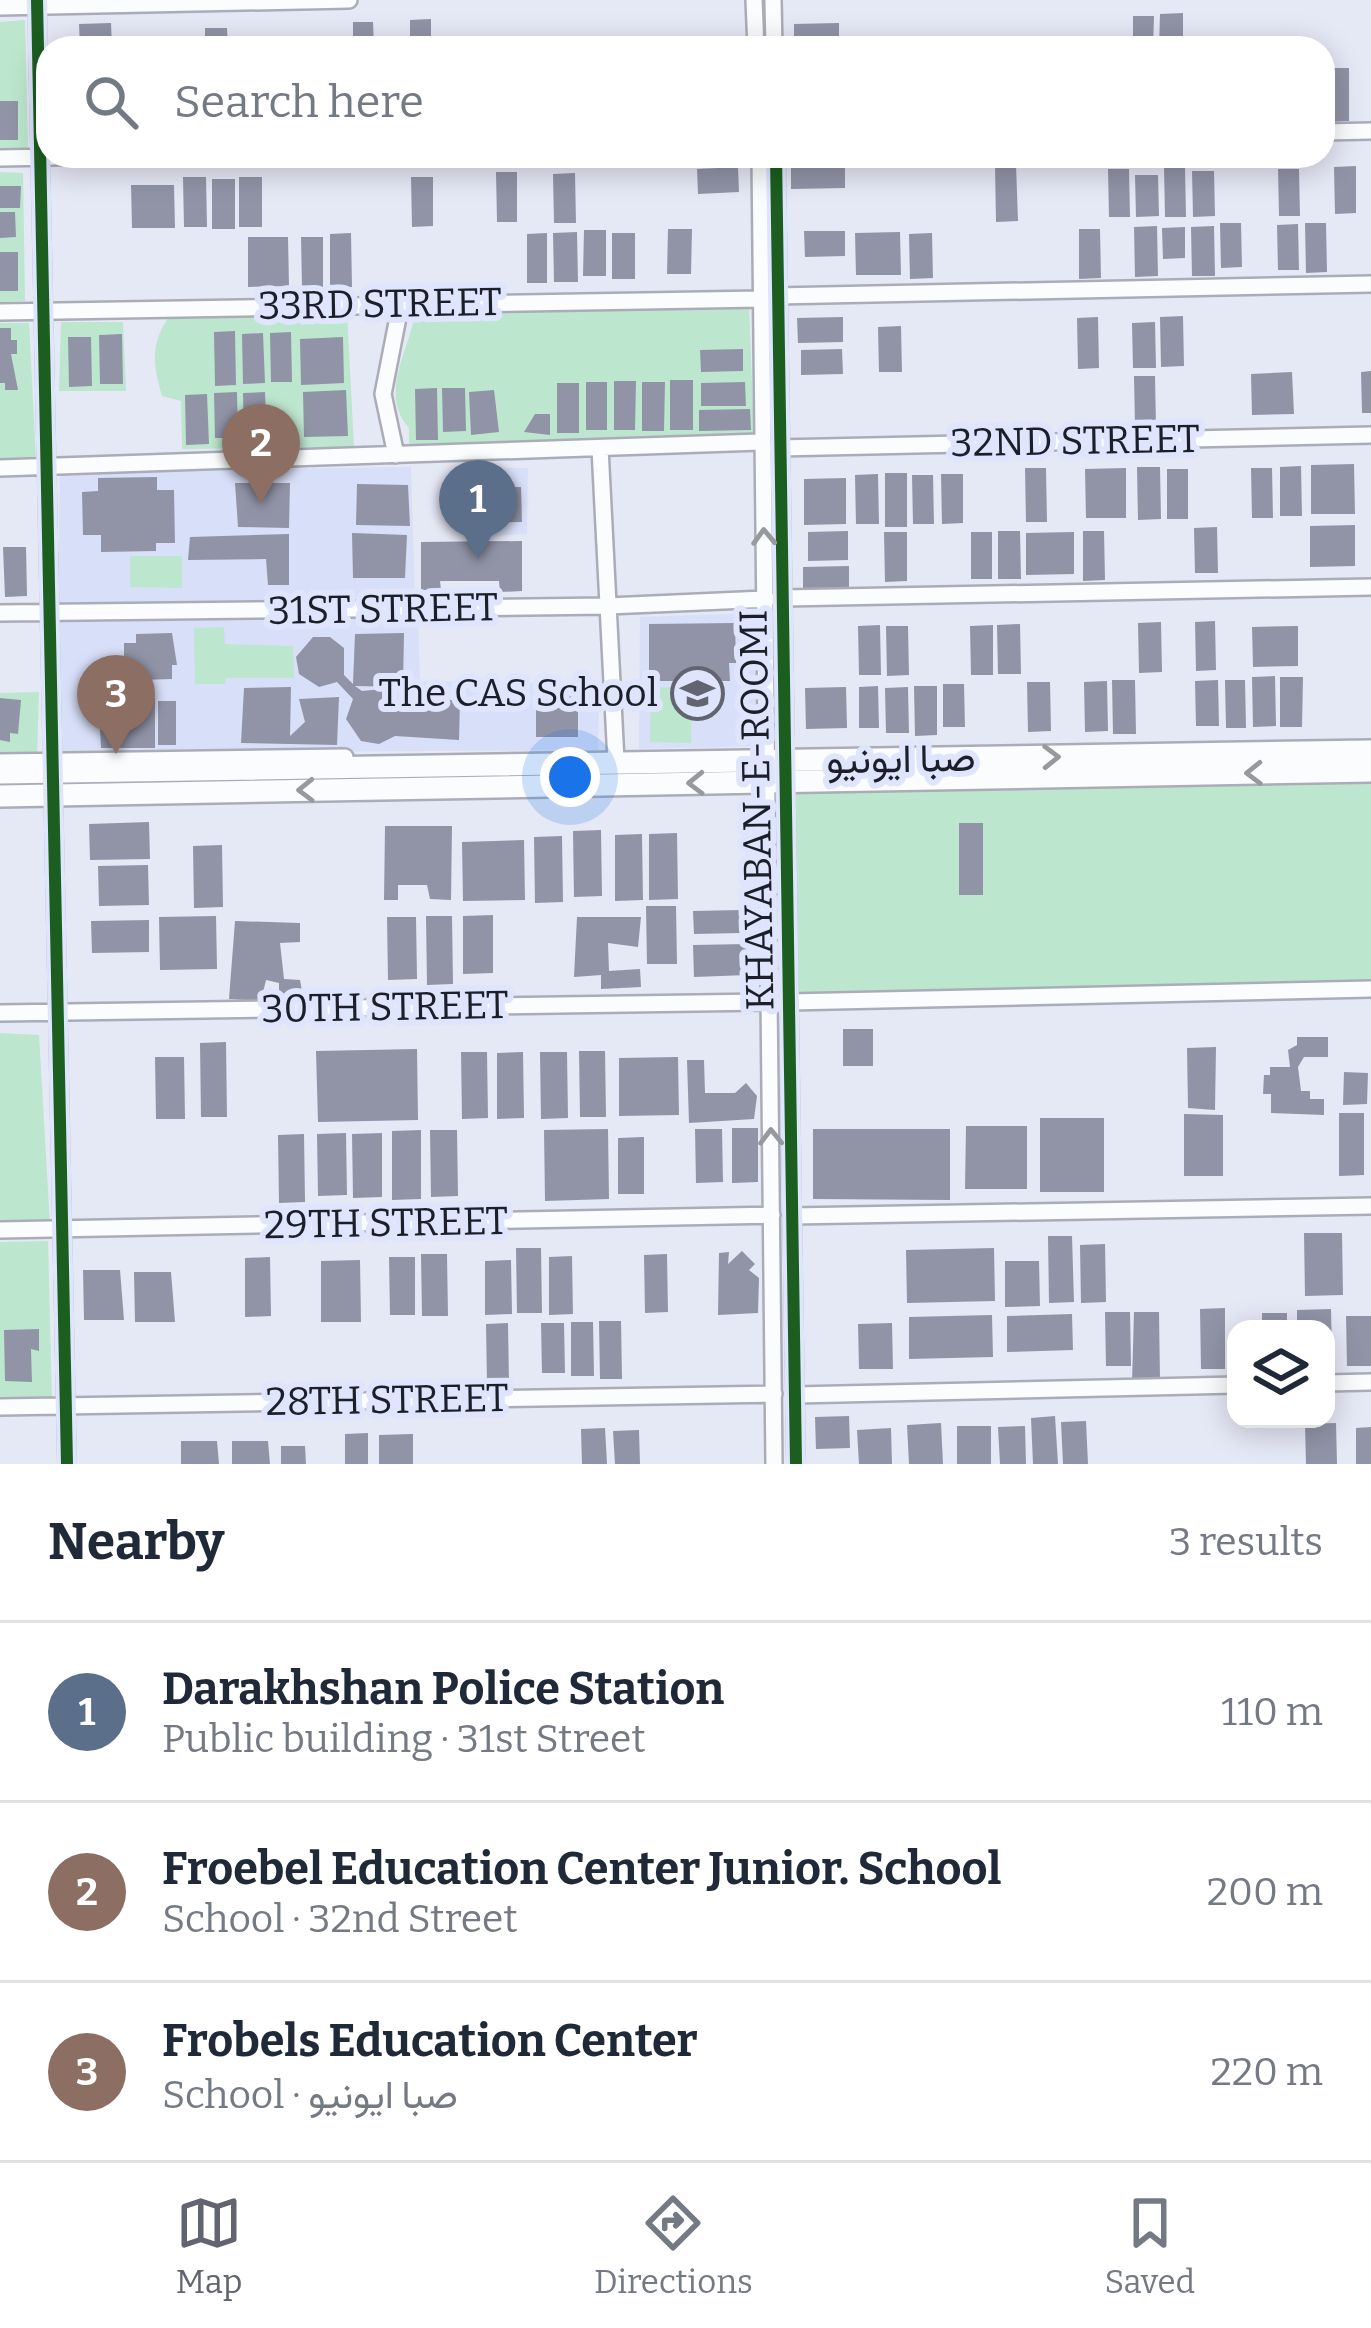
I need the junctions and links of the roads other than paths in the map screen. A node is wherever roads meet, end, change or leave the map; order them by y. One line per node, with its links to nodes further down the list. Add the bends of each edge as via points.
1 (349, 0): 4 (street)
2 (754, 0): 7 (street)
3 (773, 0): 8 (street)
4 (37, 3): 5 (street); 6 (street)
5 (0, 7)
6 (38, 36)
7 (756, 36)
8 (774, 36)
9 (1371, 131): 10 (street)
10 (1335, 132)
11 (0, 158): 12 (street)
12 (36, 158)
13 (40, 168): 21 (street)
14 (762, 168): 16 (street, KHAYABAN-E-ROOMI)
15 (774, 168): 16 (street, KHAYABAN-E-ROOMI)
16 (768, 216): 18 (street, KHAYABAN-E-ROOMI)
17 (1371, 284): 18 (street, 33RD STREET)
18 (769, 298): 19 (street, 33RD STREET); 23 (street, KHAYABAN-E-ROOMI); 25 (street, KHAYABAN-E-ROOMI)
19 (401, 302): 21 (street, 33RD STREET); 26 (street, via 383,394)
20 (0, 312): 21 (street, 33RD STREET)
21 (43, 312): 28 (street)
22 (1371, 435): 25 (street, 32ND STREET)
23 (760, 442): 24 (street); 30 (street, KHAYABAN-E-ROOMI, one-way to 23)
24 (600, 448): 26 (street); 31 (street)
25 (778, 448): 30 (street, KHAYABAN-E-ROOMI)
26 (396, 455): 28 (street)
27 (0, 468): 28 (street)
28 (46, 468): 33 (street)
29 (1371, 587): 30 (street, 31ST STREET)
30 (775, 598): 31 (street, 31ST STREET); 38 (street, KHAYABAN-E-ROOMI); 38 (street, KHAYABAN-E-ROOMI)
31 (608, 606): 33 (street, 31ST STREET); 35 (street)
32 (0, 613): 33 (street, 31ST STREET)
33 (49, 613): 37 (street)
34 (1371, 751): 38 (main road, صبا ایونیو, one-way to 34)
35 (616, 758): 37 (main road, صبا ایونیو); 38 (main road, صبا ایونیو)
36 (0, 762): 37 (street)
37 (52, 766): 40 (main road, صبا ایونیو); 41 (street)
38 (774, 766): 39 (main road, صبا ایونیو, one-way to 38); 41 (main road, صبا ایونیو, one-way to 41); 44 (street, KHAYABAN-E-ROOMI); 45 (street, KHAYABAN-E-ROOMI)
39 (1371, 771)
40 (0, 772)
41 (55, 795): 42 (main road, صبا ایونیو); 47 (street)
42 (0, 796)
43 (1371, 989): 45 (street)
44 (769, 1002): 47 (street, 30TH STREET); 49 (street, KHAYABAN-E-ROOMI, one-way to 44)
45 (789, 1002): 50 (street, KHAYABAN-E-ROOMI)
46 (0, 1012): 47 (street, 30TH STREET)
47 (56, 1012): 52 (street)
48 (1371, 1206): 50 (street)
49 (772, 1216): 52 (street, 29TH STREET); 54 (street, KHAYABAN-E-ROOMI)
50 (793, 1216): 53 (street, KHAYABAN-E-ROOMI)
51 (0, 1230): 52 (street, 29TH STREET)
52 (62, 1230): 62 (street)
53 (794, 1292): 54 (street, via 782,1301); 56 (street, KHAYABAN-E-ROOMI)
54 (773, 1296): 55 (street, KHAYABAN-E-ROOMI)
55 (773, 1322): 56 (street, via 784,1314); 60 (street, KHAYABAN-E-ROOMI)
56 (794, 1322): 61 (street, KHAYABAN-E-ROOMI)
57 (1371, 1382): 58 (street)
58 (1335, 1383)
59 (1227, 1385): 61 (street)
60 (774, 1394): 62 (street, 28TH STREET); 65 (street, KHAYABAN-E-ROOMI)
61 (795, 1395): 66 (street, KHAYABAN-E-ROOMI)
62 (65, 1406): 63 (street, 28TH STREET); 64 (street)
63 (0, 1407)
64 (67, 1464)
65 (774, 1464)
66 (796, 1464)

